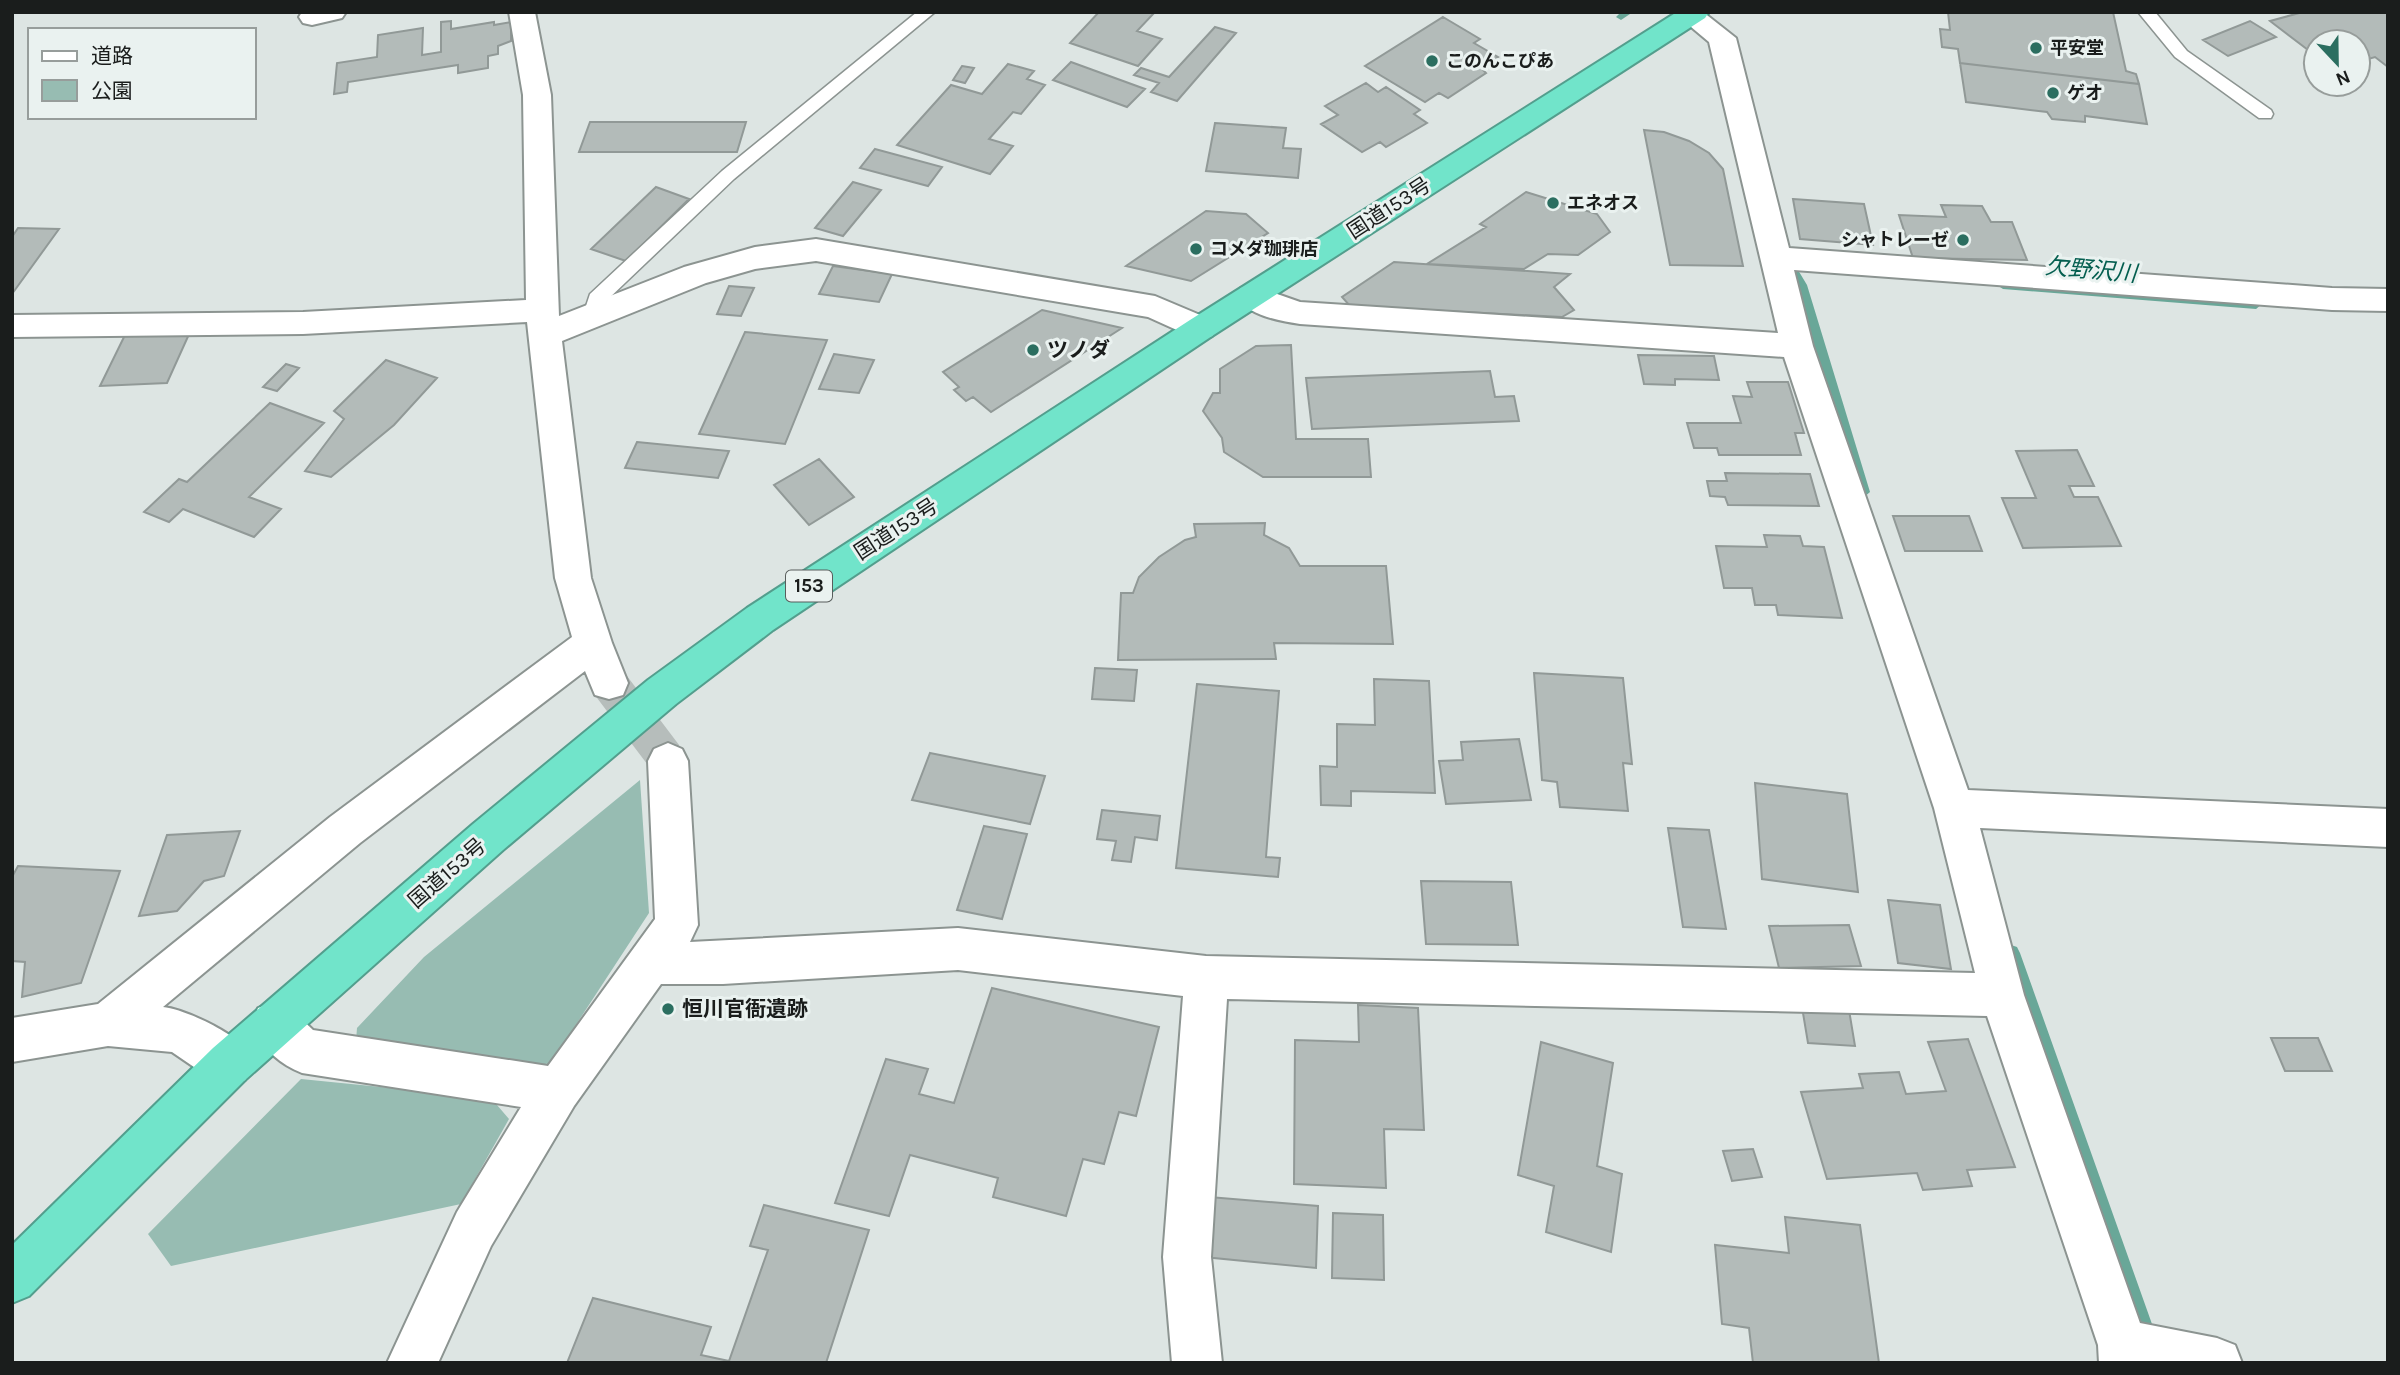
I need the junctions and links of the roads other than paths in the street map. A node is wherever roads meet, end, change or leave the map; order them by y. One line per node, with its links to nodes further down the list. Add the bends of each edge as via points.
1 (522, 12): 10 (street, via 537,96)
2 (927, 12): 9 (lane, via 728,175 597,299)
3 (2146, 12): 5 (lane, via 2181,54)
4 (1694, 14): 6 (street, via 1722,38); 7 (highway, 国道153号 / 153)
5 (2264, 114)
6 (1777, 258): 8 (street, via 2292,297); 13 (street)
7 (1252, 296): 12 (highway, 国道153号 / 153); 13 (street, via 1300,313)
8 (2388, 300)
9 (592, 314): 10 (street); 12 (street, via 695,275 755,258 816,250 1155,307)
10 (544, 323): 11 (street); 14 (street, via 573,578)
11 (12, 326)
12 (1201, 328): 23 (highway, 国道153号 / 153, via 738,635 662,692)
13 (1797, 346): 17 (street)
14 (593, 643): 15 (street); 22 (street, via 345,830)
15 (609, 682)
16 (668, 761): 19 (street, via 677,925)
17 (1954, 808): 18 (street); 21 (street)
18 (2388, 828)
19 (651, 963): 20 (street, via 958,949); 26 (street)
20 (1206, 977): 21 (street); 30 (street, via 1187,1257)
21 (2002, 995): 28 (street)
22 (108, 1024): 24 (street); 25 (street, via 174,1030)
23 (274, 1024): 25 (highway, 国道153号 / 153); 26 (street, via 302,1051)
24 (12, 1040)
25 (229, 1064): 27 (highway, 国道153号 / 153)
26 (558, 1090): 29 (street, via 474,1229)
27 (12, 1279)
28 (2124, 1354): 31 (street)
29 (412, 1363)
30 (1197, 1363)
31 (2217, 1363)

